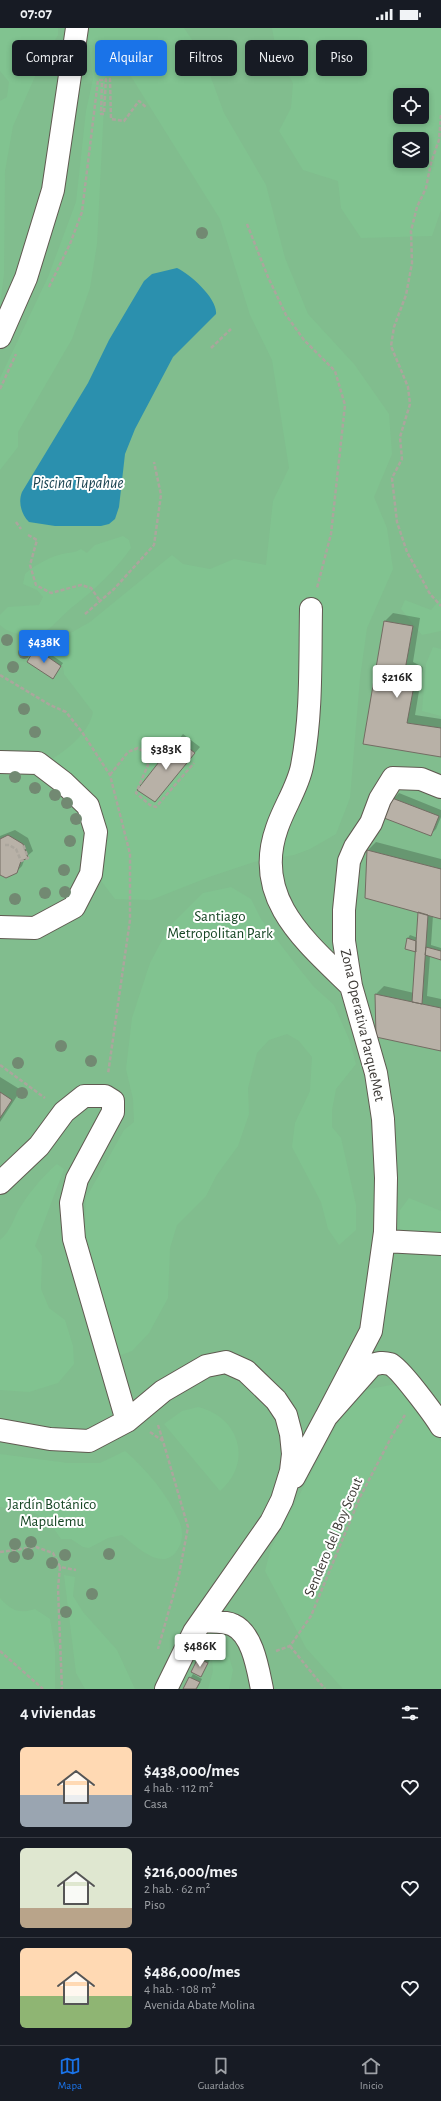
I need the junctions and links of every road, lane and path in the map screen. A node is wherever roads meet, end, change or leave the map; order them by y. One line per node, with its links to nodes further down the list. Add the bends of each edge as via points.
1 (77, 28): 7 (street, via 53,190 26,278)
2 (98, 80): 3 (path, via 102,80 101,114 104,114 106,79 110,79 111,119 124,121 139,101)
3 (147, 108)
4 (441, 115): 14 (path, via 439,140 411,231 412,263 406,295 394,327 391,346 408,387 410,404 400,437 402,459 392,478 397,522 407,552 430,594)
5 (247, 224): 15 (path, via 268,278 286,314 304,340 336,371 345,405 331,534)
6 (231, 329): 8 (path)
7 (0, 337)
8 (211, 348)
9 (154, 462): 13 (path, via 161,495 154,545)
10 (16, 522): 11 (path)
11 (21, 529)
12 (28, 535): 13 (path, via 37,540 30,565 36,585 51,592 81,585 91,588)
13 (100, 601): 16 (path)
14 (441, 606)
15 (311, 609): 24 (street, via 309,727 302,769 276,829 269,870 278,902 307,942)
16 (85, 614)
17 (0, 762): 23 (street, via 38,763 88,806 96,832 91,874 74,907 36,928)
18 (194, 763): 19 (path, via 156,807 136,793 148,765 146,753 138,748 128,752)
19 (110, 775)
20 (441, 787): 24 (street, Zona Operativa ParqueMet, via 421,779 393,778 380,799 371,823 355,847 349,861 344,910 344,941)
21 (23, 844): 22 (path, via 28,858 21,861 16,849 9,844)
22 (5, 846)
23 (0, 927)
24 (351, 986): 28 (street, Zona Operativa ParqueMet, via 376,1073 383,1119 386,1178)
25 (0, 1066): 26 (path)
26 (64, 1112): 27 (street, via 39,1146); 32 (street, via 84,1096 106,1096 113,1101 113,1112 77,1179 71,1203 74,1239)
27 (0, 1183)
28 (384, 1241): 29 (street); 31 (street, Zona Operativa ParqueMet, via 371,1331)
29 (441, 1244)
30 (418, 1394): 31 (street, via 392,1365 381,1362 372,1365); 33 (street); 41 (path, Sendero del Boy Scout, via 393,1434 360,1497 311,1616)
31 (326, 1417): 35 (street)
32 (136, 1425): 34 (street, via 89,1441 50,1439); 35 (street, via 164,1391 206,1366 226,1362 246,1372 276,1400 286,1415 293,1454 291,1471); 39 (path, via 163,1441 188,1527)
33 (441, 1426)
34 (0, 1430)
35 (282, 1500): 40 (street, via 271,1522)
36 (0, 1552): 37 (path, via 36,1547 53,1553)
37 (60, 1567): 38 (path); 45 (path, via 58,1588)
38 (76, 1570)
39 (175, 1589)
40 (202, 1621): 43 (street, via 233,1625 247,1638); 46 (street)
41 (290, 1646): 43 (path); 48 (path)
42 (0, 1651): 44 (path)
43 (255, 1658): 47 (street)
44 (42, 1689)
45 (62, 1689)
46 (166, 1689)
47 (262, 1689)
48 (325, 1689)

